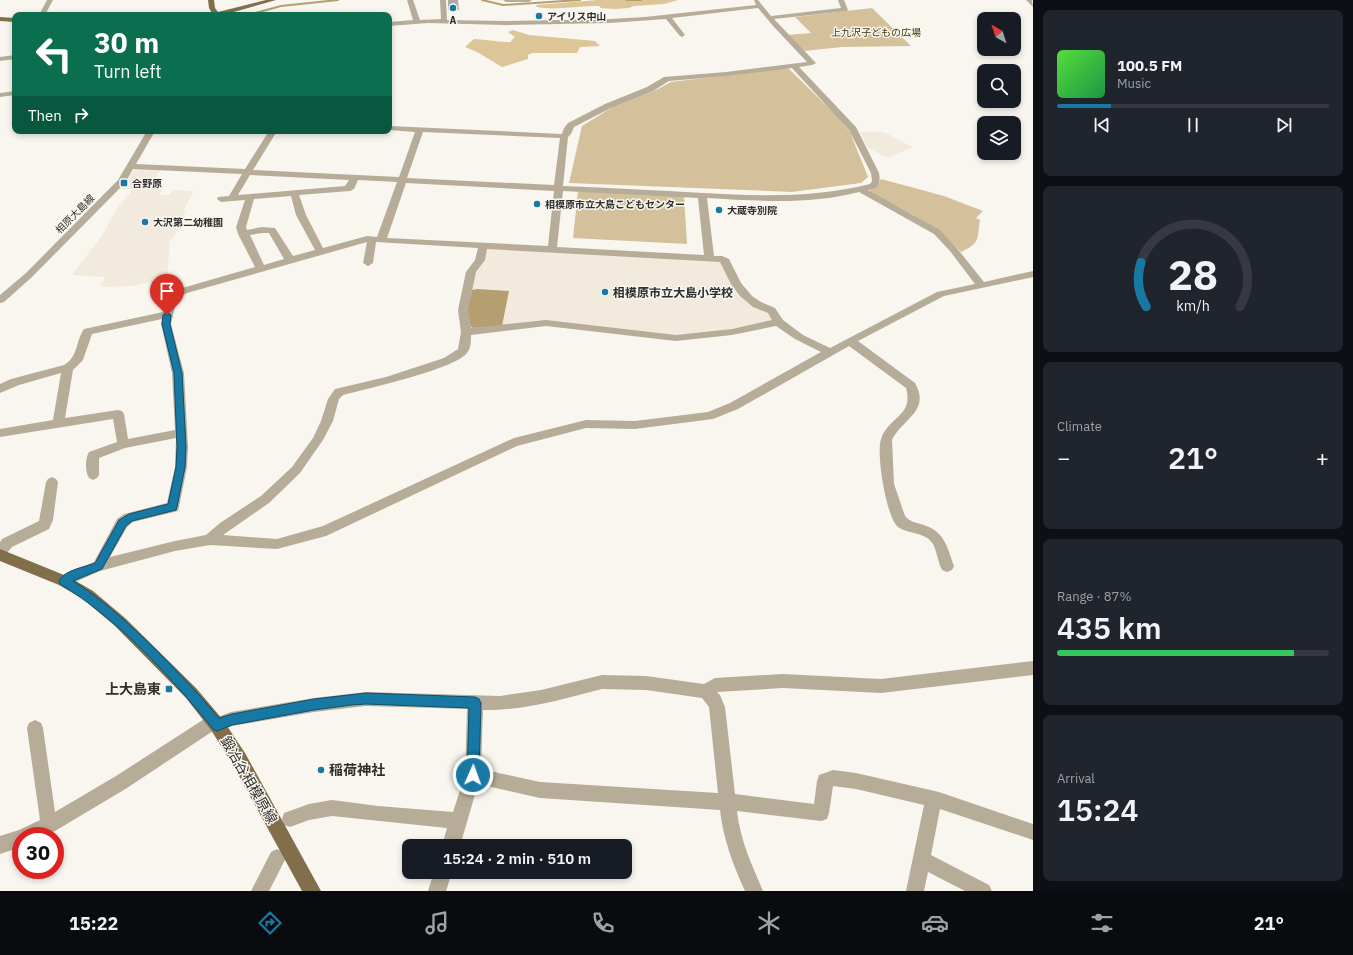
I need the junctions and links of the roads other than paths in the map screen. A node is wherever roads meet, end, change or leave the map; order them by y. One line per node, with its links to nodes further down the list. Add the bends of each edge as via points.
1 (50, 0): 13 (street)
2 (211, 0): 14 (main road)
3 (273, 0): 15 (main road)
4 (410, 0): 20 (street)
5 (443, 0): 21 (street)
6 (506, 0): 7 (street)
7 (529, 0)
8 (756, 0): 12 (street)
9 (840, 0): 17 (street, via 845,10)
10 (1029, 0): 11 (street)
11 (1033, 5)
12 (760, 6): 16 (street); 17 (street)
13 (44, 12)
14 (215, 12)
15 (228, 12)
16 (667, 16): 21 (street, via 640,20 582,22); 23 (street)
17 (769, 18): 26 (street, via 812,61)
18 (0, 19): 19 (main road)
19 (12, 20)
20 (417, 21): 21 (street); 22 (street)
21 (444, 21)
22 (392, 24)
23 (682, 35)
24 (12, 57): 25 (street)
25 (0, 59)
26 (793, 65): 33 (street, via 667,79 571,125); 39 (street, via 856,134 876,177 873,186)
27 (12, 93): 28 (street)
28 (0, 95)
29 (392, 128): 30 (street)
30 (420, 130): 33 (street); 37 (street)
31 (149, 134): 34 (street, 相原大島線)
32 (271, 134): 35 (street)
33 (564, 136): 38 (street)
34 (131, 166): 35 (street); 58 (street, 相原大島線, via 110,194 29,275)
35 (248, 172): 36 (street); 42 (street)
36 (354, 178): 37 (street); 40 (street, via 351,187 347,189)
37 (403, 180): 38 (street); 46 (street)
38 (559, 188): 41 (street); 48 (street)
39 (861, 190): 41 (street, via 790,198); 57 (street, via 937,232)
40 (294, 193): 43 (street); 49 (street, via 301,215)
41 (702, 195): 50 (street)
42 (232, 198): 43 (street); 44 (street)
43 (250, 198): 45 (street, via 241,223)
44 (221, 199)
45 (243, 234): 51 (street, via 272,230); 53 (street)
46 (376, 240): 47 (street); 49 (street); 52 (street)
47 (483, 246): 48 (street); 61 (street, via 480,260 471,272 464,310)
48 (552, 250): 50 (street)
49 (320, 251): 51 (street)
50 (708, 258): 60 (street, via 726,261 728,271 744,294 754,303 771,310)
51 (290, 260): 53 (street)
52 (368, 262)
53 (261, 269): 59 (street, via 178,293 171,299)
54 (1033, 274): 55 (street)
55 (1021, 277): 56 (street); 57 (street)
56 (1033, 283)
57 (981, 285): 62 (street, via 941,294)
58 (0, 300)
59 (167, 315): 64 (street, via 88,331 79,360); 68 (street, via 166,324 178,373)
60 (778, 322): 61 (street, via 732,332 676,338 546,323); 63 (street, via 799,337)
61 (466, 332): 72 (street, via 463,351 448,361 387,380 347,389 334,396 326,423 301,464 253,508 217,531)
62 (850, 341): 63 (street); 76 (street, via 911,386 914,396 913,408 890,432 886,440 888,484 899,519 904,524 926,531 938,540)
63 (829, 352): 72 (street, via 734,406 709,416 635,425 586,424 514,442 326,531 277,544)
64 (68, 368): 65 (street, via 15,382); 66 (street)
65 (0, 389)
66 (58, 424): 67 (street); 69 (street, via 118,414)
67 (0, 433)
68 (180, 433): 69 (street); 75 (street, via 181,467 172,507 129,518 122,523)
69 (123, 444): 70 (street, via 93,455)
70 (93, 475)
71 (52, 482): 73 (street, via 47,520 44,525 7,543)
72 (210, 540): 75 (street, via 175,546)
73 (0, 551)
74 (0, 555): 77 (main road, 鍛冶谷相模原線)
75 (99, 566): 77 (street)
76 (947, 566)
77 (64, 581): 81 (main road, 鍛冶谷相模原線, via 88,596 120,622 187,689)
78 (1033, 668): 79 (street, via 881,686 783,681 715,685)
79 (706, 691): 80 (street, via 602,682 517,702); 85 (street, via 715,700 717,707)
80 (475, 703): 81 (street, via 352,700); 83 (street)
81 (215, 723): 88 (street); 98 (main road, 鍛冶谷相模原線, via 245,769)
82 (35, 728): 88 (street)
83 (473, 775): 85 (street, via 540,790); 87 (street)
84 (934, 799): 85 (street, via 833,778 825,782 821,813); 90 (street); 95 (street)
85 (728, 802): 100 (street, via 730,828)
86 (290, 819): 87 (street, via 332,808)
87 (458, 821): 91 (street)
88 (49, 825): 89 (street)
89 (45, 827)
90 (1033, 832)
91 (453, 839)
92 (12, 841): 93 (street)
93 (0, 845)
94 (277, 858): 97 (street)
95 (921, 860): 101 (street); 102 (street)
96 (441, 879): 99 (street)
97 (260, 891)
98 (312, 891)
99 (437, 891)
100 (754, 891)
101 (915, 891)
102 (983, 891)

